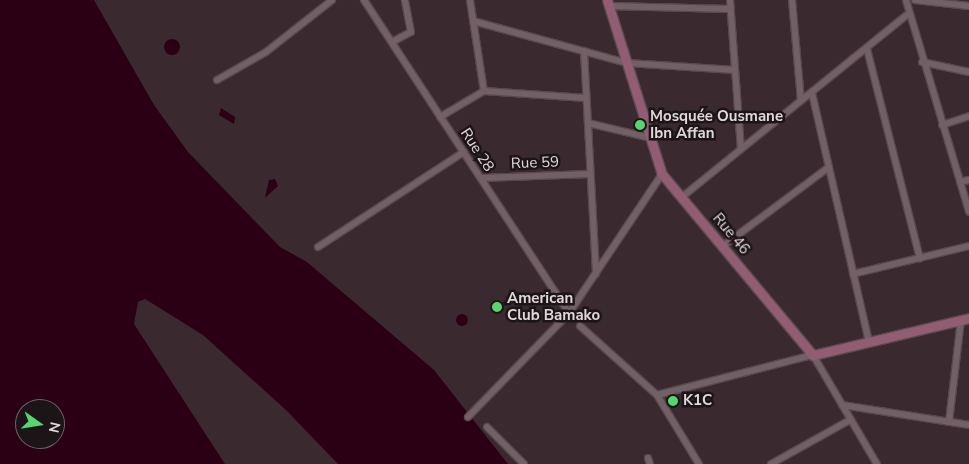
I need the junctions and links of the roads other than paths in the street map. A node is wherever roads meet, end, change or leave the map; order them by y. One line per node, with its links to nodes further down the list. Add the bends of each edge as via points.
1 (332, 0): 21 (street, via 266,52)
2 (364, 0): 14 (street, Rue 28)
3 (405, 0): 14 (street, via 411,32)
4 (470, 0): 13 (street)
5 (730, 0): 11 (street)
6 (792, 0): 25 (street)
7 (906, 0): 12 (street)
8 (915, 0): 10 (street)
9 (608, 3): 11 (street); 18 (street, Rue 46)
10 (969, 6)
11 (730, 9): 19 (street)
12 (907, 16): 15 (street); 17 (street)
13 (473, 21): 16 (street); 22 (street)
14 (392, 42): 26 (street, Rue 28)
15 (866, 49): 23 (street); 44 (street)
16 (584, 51): 18 (street); 24 (street)
17 (922, 62): 20 (street); 29 (street)
18 (627, 63): 19 (street); 30 (street, Rue 46)
19 (735, 70): 31 (street)
20 (969, 72)
21 (217, 80)
22 (484, 91): 24 (street); 26 (street)
23 (812, 93): 25 (street); 33 (street)
24 (586, 98): 28 (street)
25 (802, 101): 31 (street)
26 (440, 116): 32 (street, Rue 28)
27 (969, 116): 29 (street)
28 (588, 123): 30 (street); 34 (street)
29 (942, 125): 38 (street)
30 (651, 138): 35 (street, Rue 46)
31 (741, 149): 39 (street)
32 (464, 152): 36 (street, Rue 28); 43 (street)
33 (829, 167): 41 (street); 46 (street)
34 (590, 174): 36 (street, Rue 59); 45 (street)
35 (662, 174): 39 (street, Rue 46); 45 (street)
36 (481, 178): 47 (street, Rue 28)
37 (969, 180): 38 (street)
38 (960, 182): 40 (street)
39 (682, 198): 41 (street, Rue 46)
40 (969, 212)
41 (723, 246): 51 (street, Rue 46)
42 (969, 246): 44 (street)
43 (318, 247)
44 (920, 258): 46 (street)
45 (596, 274): 47 (street)
46 (854, 274): 50 (street)
47 (569, 313): 54 (street)
48 (965, 319): 50 (street); 56 (street)
49 (580, 326): 52 (street)
50 (869, 342): 51 (street)
51 (813, 355): 52 (street); 53 (street, Rue 46)
52 (657, 395): 60 (street)
53 (842, 405): 55 (street, Rue 46); 56 (street)
54 (468, 417)
55 (850, 420): 61 (street); 62 (street, Rue 46)
56 (949, 422): 57 (street)
57 (969, 425)
58 (487, 427): 59 (street)
59 (524, 464)
60 (699, 464)
61 (772, 464)
62 (877, 464)

